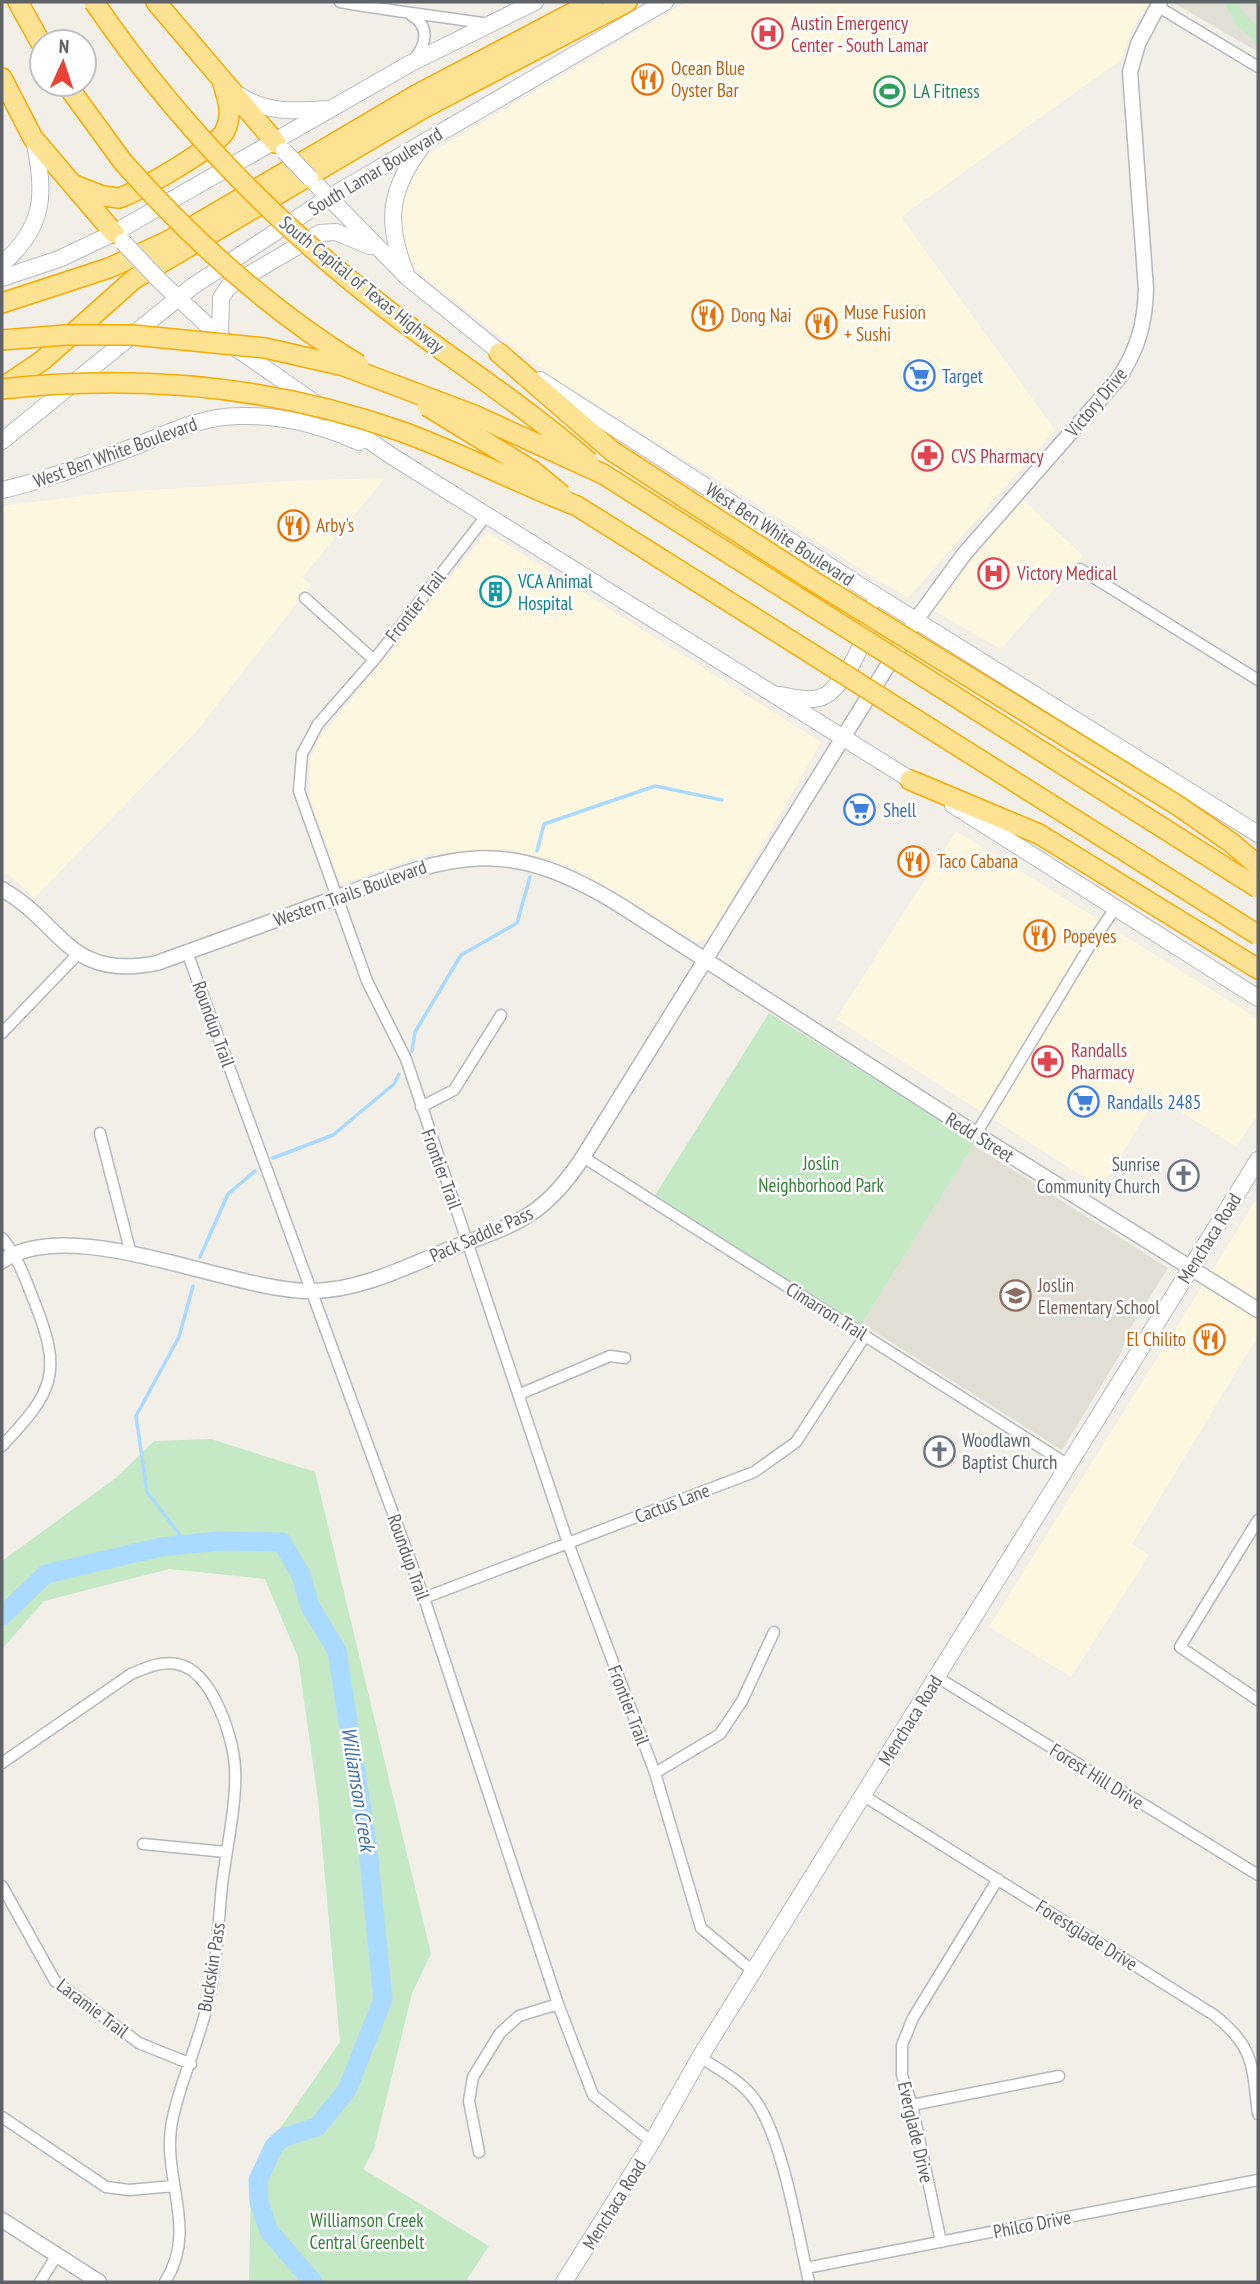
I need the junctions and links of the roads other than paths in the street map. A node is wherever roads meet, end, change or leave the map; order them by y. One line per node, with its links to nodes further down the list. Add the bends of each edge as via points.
1 (18, 2): 12 (highway)
2 (94, 2): 37 (highway, South Capital of Texas Highway, bridge, via 178,113 255,196 319,255 553,430)
3 (340, 2): 10 (street)
4 (535, 2): 11 (main road)
5 (593, 2): 30 (highway, via 418,94 167,241 109,268)
6 (627, 2): 34 (highway, via 422,109 134,279 43,360)
7 (665, 2): 20 (main road, South Lamar Boulevard)
8 (160, 3): 16 (highway)
9 (1159, 4): 14 (street); 44 (street, Victory Drive, via 1138,44 1129,85 1146,289 1137,345 1118,379 965,554)
10 (411, 15): 11 (street); 13 (street, via 423,24 425,41)
11 (490, 24): 13 (main road)
12 (33, 28)
13 (411, 63): 18 (main road)
14 (1258, 68)
15 (2, 78): 19 (highway)
16 (223, 84): 18 (main road, via 264,108); 21 (highway); 22 (highway, via 230,108 220,140 130,195 103,196)
17 (76, 98): 39 (highway, bridge, via 123,162 210,253 273,305 343,355 533,471)
18 (334, 109): 21 (main road)
19 (33, 138): 22 (highway); 26 (main road, via 42,179 40,207 27,238)
20 (426, 140): 23 (main road, South Lamar Boulevard); 27 (main road, via 402,177 393,204 391,230)
21 (280, 147): 23 (main road, bridge); 24 (main road)
22 (72, 184): 24 (highway)
23 (323, 193): 25 (main road, West Ben White Boulevard); 29 (main road, South Lamar Boulevard)
24 (118, 237): 28 (main road); 29 (main road, West Ben White Boulevard, bridge)
25 (378, 250): 27 (main road, West Ben White Boulevard); 31 (main road, via 336,232 320,233 228,287 221,298)
26 (2, 264)
27 (407, 277): 33 (main road, West Ben White Boulevard)
28 (2, 278)
29 (177, 298): 31 (main road, West Ben White Boulevard); 35 (main road, South Lamar Boulevard)
30 (2, 303)
31 (220, 337): 36 (main road, West Ben White Boulevard)
32 (2, 340): 37 (highway, bridge, via 134,335 265,348 344,366 414,390)
33 (499, 353): 42 (main road, West Ben White Boulevard); 51 (highway, bridge, via 612,451 1177,805)
34 (2, 388): 39 (highway, bridge, via 132,381 260,395 399,431)
35 (2, 442)
36 (390, 455): 38 (main road, West Ben White Boulevard, via 321,426 239,416 182,427); 40 (main road, West Ben White Boulevard)
37 (603, 474): 52 (highway, bridge)
38 (2, 490)
39 (577, 506): 56 (highway, bridge)
40 (486, 516): 45 (street, Frontier Trail); 47 (main road, West Ben White Boulevard)
41 (1080, 569): 46 (street)
42 (856, 583): 44 (main road, West Ben White Boulevard); 47 (main road, via 869,603 871,619 866,637 831,692 809,699)
43 (305, 598): 45 (street)
44 (916, 620): 48 (street, Victory Drive); 50 (main road, West Ben White Boulevard)
45 (374, 660): 54 (street, Frontier Trail, via 318,724 300,765 301,804)
46 (1258, 680)
47 (773, 695): 48 (main road, West Ben White Boulevard)
48 (841, 738): 49 (main road, West Ben White Boulevard); 59 (street, Pack Saddle Pass)
49 (910, 780): 55 (main road, West Ben White Boulevard); 60 (highway, via 1039,834)
50 (1258, 834)
51 (1258, 866)
52 (1258, 888)
53 (2, 889): 58 (street, Western Trails Boulevard)
54 (335, 898): 57 (street, Western Trails Boulevard); 59 (street, Western Trails Boulevard, via 434,863 479,858 525,862 590,886); 64 (street, Frontier Trail, via 367,981 400,1044)
55 (1116, 907): 61 (main road, West Ben White Boulevard); 66 (street)
56 (1258, 935)
57 (187, 952): 58 (street, Western Trails Boulevard, via 128,967); 75 (street, Roundup Trail)
58 (78, 954): 63 (street)
59 (704, 961): 66 (street, Redd Street); 67 (street, Pack Saddle Pass)
60 (1258, 969)
61 (1258, 998)
62 (501, 1015): 64 (street, via 454,1090)
63 (2, 1033)
64 (421, 1107): 70 (street, Frontier Trail)
65 (100, 1133): 72 (street)
66 (976, 1135): 74 (street, Redd Street)
67 (583, 1157): 70 (street, Pack Saddle Pass, via 557,1194 535,1213); 77 (street, Cimarron Trail)
68 (1258, 1160): 74 (main road, Menchaca Road)
69 (2, 1238): 71 (street)
70 (469, 1242): 75 (street, Pack Saddle Pass, via 367,1282); 79 (street, Frontier Trail)
71 (14, 1252): 72 (street, Pack Saddle Pass, via 59,1244); 73 (street, Pack Saddle Pass); 80 (street, via 52,1357 44,1396)
72 (131, 1254): 75 (street, Pack Saddle Pass, via 276,1289)
73 (2, 1261)
74 (1190, 1267): 76 (street, Redd Street); 81 (main road, Menchaca Road)
75 (311, 1291): 84 (street, Roundup Trail)
76 (1258, 1310)
77 (865, 1336): 81 (street, Cimarron Trail); 83 (street, Cactus Lane, via 796,1442 754,1472)
78 (625, 1358): 79 (street, via 610,1356)
79 (520, 1394): 83 (street, Frontier Trail)
80 (2, 1446)
81 (1070, 1466): 86 (main road, Menchaca Road)
82 (1258, 1520): 87 (street, via 1180,1647)
83 (568, 1543): 84 (street, Cactus Lane); 89 (street, Frontier Trail)
84 (424, 1598): 97 (street, Roundup Trail)
85 (774, 1632): 89 (street, via 742,1701 720,1734)
86 (937, 1677): 90 (main road, Menchaca Road); 93 (street, Forest Hill Drive)
87 (1258, 1700)
88 (2, 1763): 92 (street, Buckskin Pass, via 131,1674 155,1664 177,1664 197,1673 212,1693 227,1730 235,1769)
89 (655, 1773): 96 (street, Frontier Trail, via 701,1928)
90 (863, 1796): 94 (street, Forestglade Drive); 96 (main road, Menchaca Road)
91 (143, 1844): 92 (street)
92 (226, 1852): 99 (street, Buckskin Pass, via 208,2003)
93 (1258, 1875)
94 (999, 1879): 101 (street, Everglade Drive, via 912,2018 902,2045 902,2075); 102 (street, Forestglade Drive, via 1237,2033 1252,2063)
95 (2, 1886): 99 (street, Laramie Trail, via 55,1981 139,2043)
96 (754, 1972): 98 (main road, Menchaca Road)
97 (558, 2004): 104 (street, Roundup Trail, via 593,2095); 105 (street, via 519,2016 500,2033 473,2077 469,2101)
98 (700, 2057): 104 (main road, Menchaca Road); 111 (street, via 735,2080 767,2119)
99 (191, 2064): 107 (street, Buckskin Pass, via 172,2118 169,2153)
100 (1059, 2076): 101 (street)
101 (912, 2105): 109 (street, Everglade Drive)
102 (1258, 2114)
103 (2, 2117): 107 (street, via 106,2186 129,2190)
104 (652, 2142): 115 (main road, Menchaca Road)
105 (479, 2152)
106 (1258, 2180): 109 (street, Philco Drive)
107 (174, 2186): 114 (street, Buckskin Pass, via 181,2244)
108 (2, 2220): 110 (street)
109 (941, 2242): 111 (street, Philco Drive)
110 (57, 2255): 112 (street); 113 (street)
111 (806, 2268): 116 (street)
112 (40, 2282)
113 (99, 2282)
114 (165, 2282)
115 (564, 2282)
116 (809, 2282)

